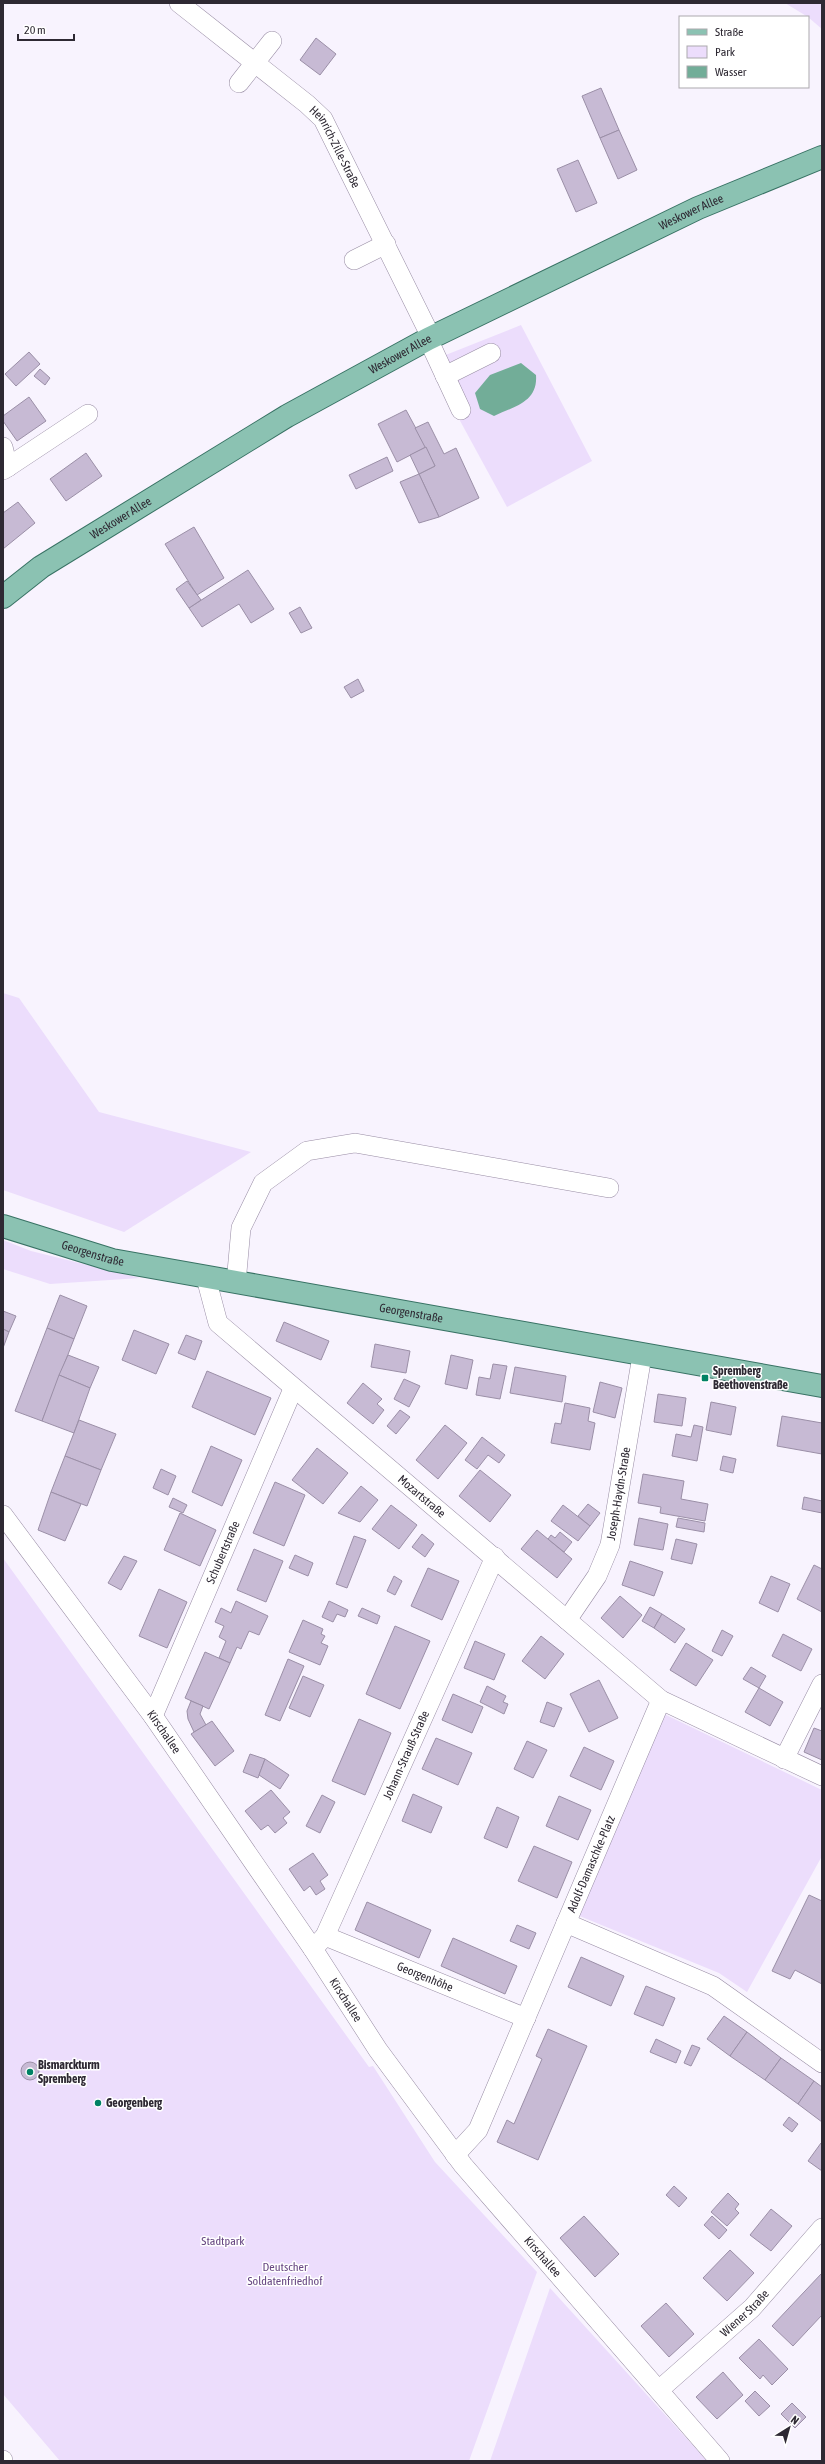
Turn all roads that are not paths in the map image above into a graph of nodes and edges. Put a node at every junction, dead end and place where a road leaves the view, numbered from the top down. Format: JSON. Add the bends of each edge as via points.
{"nodes":[{"id":1,"x":179,"y":3,"type":"edge"},
{"id":2,"x":272,"y":40,"type":"dead end"},
{"id":3,"x":255,"y":64,"type":"junction"},
{"id":4,"x":239,"y":83,"type":"dead end"},
{"id":5,"x":822,"y":157,"type":"edge"},
{"id":6,"x":386,"y":244,"type":"junction"},
{"id":7,"x":354,"y":260,"type":"dead end"},
{"id":8,"x":430,"y":339,"type":"junction"},
{"id":9,"x":491,"y":353,"type":"dead end"},
{"id":10,"x":446,"y":376,"type":"junction"},
{"id":11,"x":461,"y":410,"type":"dead end"},
{"id":12,"x":88,"y":414,"type":"dead end"},
{"id":13,"x":3,"y":447,"type":"edge"},
{"id":14,"x":5,"y":468,"type":"edge"},
{"id":15,"x":3,"y":597,"type":"edge"},
{"id":16,"x":609,"y":1188,"type":"dead end"},
{"id":17,"x":3,"y":1226,"type":"edge"},
{"id":18,"x":206,"y":1278,"type":"junction"},
{"id":19,"x":236,"y":1283,"type":"junction"},
{"id":20,"x":642,"y":1356,"type":"junction"},
{"id":21,"x":822,"y":1386,"type":"edge"},
{"id":22,"x":293,"y":1389,"type":"junction"},
{"id":23,"x":3,"y":1515,"type":"edge"},
{"id":24,"x":494,"y":1557,"type":"junction"},
{"id":25,"x":566,"y":1620,"type":"junction"},
{"id":26,"x":822,"y":1684,"type":"edge"},
{"id":27,"x":661,"y":1700,"type":"junction"},
{"id":28,"x":153,"y":1716,"type":"junction"},
{"id":29,"x":784,"y":1759,"type":"junction"},
{"id":30,"x":822,"y":1776,"type":"edge"},
{"id":31,"x":566,"y":1923,"type":"junction"},
{"id":32,"x":319,"y":1943,"type":"junction"},
{"id":33,"x":526,"y":2018,"type":"junction"},
{"id":34,"x":822,"y":2062,"type":"edge"},
{"id":35,"x":455,"y":2155,"type":"junction"},
{"id":36,"x":822,"y":2228,"type":"edge"},
{"id":37,"x":659,"y":2390,"type":"junction"},
{"id":38,"x":720,"y":2461,"type":"edge"}],
"edges":[{"from":1,"to":3,"type":"street","name":"Heinrich-Zille-Straße"},
{"from":2,"to":3,"type":"street"},
{"from":3,"to":4,"type":"street"},
{"from":3,"to":6,"type":"street","name":"Heinrich-Zille-Straße","via":[[323,119]]},
{"from":5,"to":8,"type":"main road","name":"Weskower Allee","via":[[698,208]]},
{"from":6,"to":7,"type":"street"},
{"from":6,"to":8,"type":"street","name":"Heinrich-Zille-Straße"},
{"from":8,"to":10,"type":"street","name":"Heinrich-Zille-Straße"},
{"from":8,"to":15,"type":"main road","name":"Weskower Allee","via":[[286,416],[42,567]]},
{"from":9,"to":10,"type":"street"},
{"from":10,"to":11,"type":"street","name":"Heinrich-Zille-Straße"},
{"from":12,"to":14,"type":"street"},
{"from":13,"to":14,"type":"street"},
{"from":16,"to":19,"type":"street","via":[[355,1143],[307,1151],[263,1183],[242,1228]]},
{"from":17,"to":18,"type":"main road","name":"Georgenstraße","via":[[112,1260]]},
{"from":18,"to":19,"type":"main road","name":"Georgenstraße"},
{"from":18,"to":22,"type":"street","name":"Mozartstraße","via":[[218,1324]]},
{"from":19,"to":20,"type":"main road","name":"Georgenstraße"},
{"from":20,"to":21,"type":"main road","name":"Georgenstraße"},
{"from":20,"to":25,"type":"street","name":"Joseph-Haydn-Straße","via":[[610,1545],[597,1576]]},
{"from":22,"to":24,"type":"street","name":"Mozartstraße"},
{"from":22,"to":28,"type":"street","name":"Schubertstraße"},
{"from":23,"to":28,"type":"street","name":"Kirschallee"},
{"from":24,"to":25,"type":"street","name":"Mozartstraße"},
{"from":24,"to":32,"type":"street","name":"Johann-Strauß-Straße"},
{"from":25,"to":27,"type":"street","name":"Mozartstraße"},
{"from":26,"to":29,"type":"street"},
{"from":27,"to":29,"type":"street"},
{"from":27,"to":31,"type":"street","name":"Adolf-Damaschke-Platz"},
{"from":28,"to":32,"type":"street","name":"Kirschallee"},
{"from":29,"to":30,"type":"street"},
{"from":31,"to":33,"type":"street"},
{"from":31,"to":34,"type":"street","name":"Adolf-Damaschke-Platz","via":[[713,1986]]},
{"from":32,"to":33,"type":"street","name":"Georgenhöhe"},
{"from":32,"to":35,"type":"street","name":"Kirschallee","via":[[378,2050]]},
{"from":33,"to":35,"type":"street","via":[[478,2130]]},
{"from":35,"to":37,"type":"street","name":"Kirschallee"},
{"from":36,"to":37,"type":"street","name":"Wiener Straße","via":[[752,2308]]},
{"from":37,"to":38,"type":"street","name":"Kirschallee"}]}
